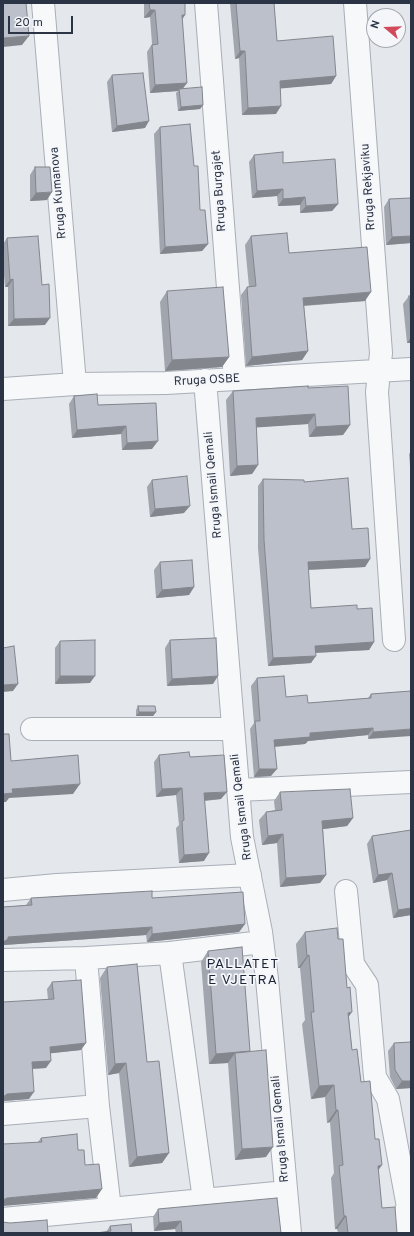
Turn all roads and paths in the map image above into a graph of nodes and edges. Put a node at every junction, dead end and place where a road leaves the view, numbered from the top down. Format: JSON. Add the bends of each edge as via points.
{"nodes":[{"id":1,"x":43,"y":3,"type":"edge"},
{"id":2,"x":206,"y":3,"type":"edge"},
{"id":3,"x":355,"y":3,"type":"edge"},
{"id":4,"x":411,"y":369,"type":"edge"},
{"id":5,"x":379,"y":370,"type":"junction"},
{"id":6,"x":235,"y":379,"type":"junction"},
{"id":7,"x":205,"y":380,"type":"junction"},
{"id":8,"x":74,"y":384,"type":"junction"},
{"id":9,"x":3,"y":389,"type":"edge"},
{"id":10,"x":394,"y":640,"type":"dead end"},
{"id":11,"x":32,"y":729,"type":"dead end"},
{"id":12,"x":233,"y":729,"type":"junction"},
{"id":13,"x":411,"y":782,"type":"edge"},
{"id":14,"x":238,"y":790,"type":"junction"},
{"id":15,"x":250,"y":875,"type":"junction"},
{"id":16,"x":3,"y":890,"type":"edge"},
{"id":17,"x":346,"y":890,"type":"dead end"},
{"id":18,"x":262,"y":942,"type":"junction"},
{"id":19,"x":170,"y":953,"type":"junction"},
{"id":20,"x":86,"y":958,"type":"junction"},
{"id":21,"x":3,"y":960,"type":"edge"},
{"id":22,"x":98,"y":1106,"type":"junction"},
{"id":23,"x":3,"y":1114,"type":"edge"},
{"id":24,"x":286,"y":1192,"type":"junction"},
{"id":25,"x":204,"y":1200,"type":"junction"},
{"id":26,"x":409,"y":1206,"type":"edge"},
{"id":27,"x":109,"y":1209,"type":"junction"},
{"id":28,"x":3,"y":1219,"type":"edge"},
{"id":29,"x":290,"y":1233,"type":"edge"},
{"id":30,"x":399,"y":1233,"type":"edge"}],
"edges":[{"from":1,"to":8,"type":"street","name":"Rruga Kumanova"},
{"from":2,"to":6,"type":"street","name":"Rruga Burgajet"},
{"from":3,"to":5,"type":"street","name":"Rruga Rekjaviku","via":[[381,352]]},
{"from":4,"to":5,"type":"street","name":"Rruga OSBE"},
{"from":5,"to":6,"type":"street","name":"Rruga OSBE"},
{"from":5,"to":10,"type":"street","name":"Rruga Rekjaviku","via":[[377,392]]},
{"from":6,"to":7,"type":"street","name":"Rruga OSBE"},
{"from":7,"to":8,"type":"street","name":"Rruga OSBE"},
{"from":7,"to":12,"type":"street","name":"Rruga Ismail Qemali"},
{"from":8,"to":9,"type":"street","name":"Rruga OSBE"},
{"from":11,"to":12,"type":"street"},
{"from":12,"to":14,"type":"street","name":"Rruga Ismail Qemali"},
{"from":13,"to":14,"type":"street"},
{"from":14,"to":15,"type":"street","name":"Rruga Ismail Qemali","via":[[242,837]]},
{"from":15,"to":16,"type":"street"},
{"from":15,"to":18,"type":"street","name":"Rruga Ismail Qemali"},
{"from":17,"to":26,"type":"street","via":[[354,964],[367,985],[375,1077],[388,1099]]},
{"from":18,"to":19,"type":"street"},
{"from":18,"to":24,"type":"street","name":"Rruga Ismail Qemali"},
{"from":19,"to":20,"type":"street"},
{"from":19,"to":25,"type":"street"},
{"from":20,"to":21,"type":"street"},
{"from":20,"to":22,"type":"street"},
{"from":22,"to":23,"type":"street"},
{"from":22,"to":27,"type":"street"},
{"from":24,"to":25,"type":"street"},
{"from":24,"to":29,"type":"street","name":"Rruga Ismail Qemali"},
{"from":25,"to":27,"type":"street"},
{"from":26,"to":30,"type":"street"},
{"from":27,"to":28,"type":"street"}]}
